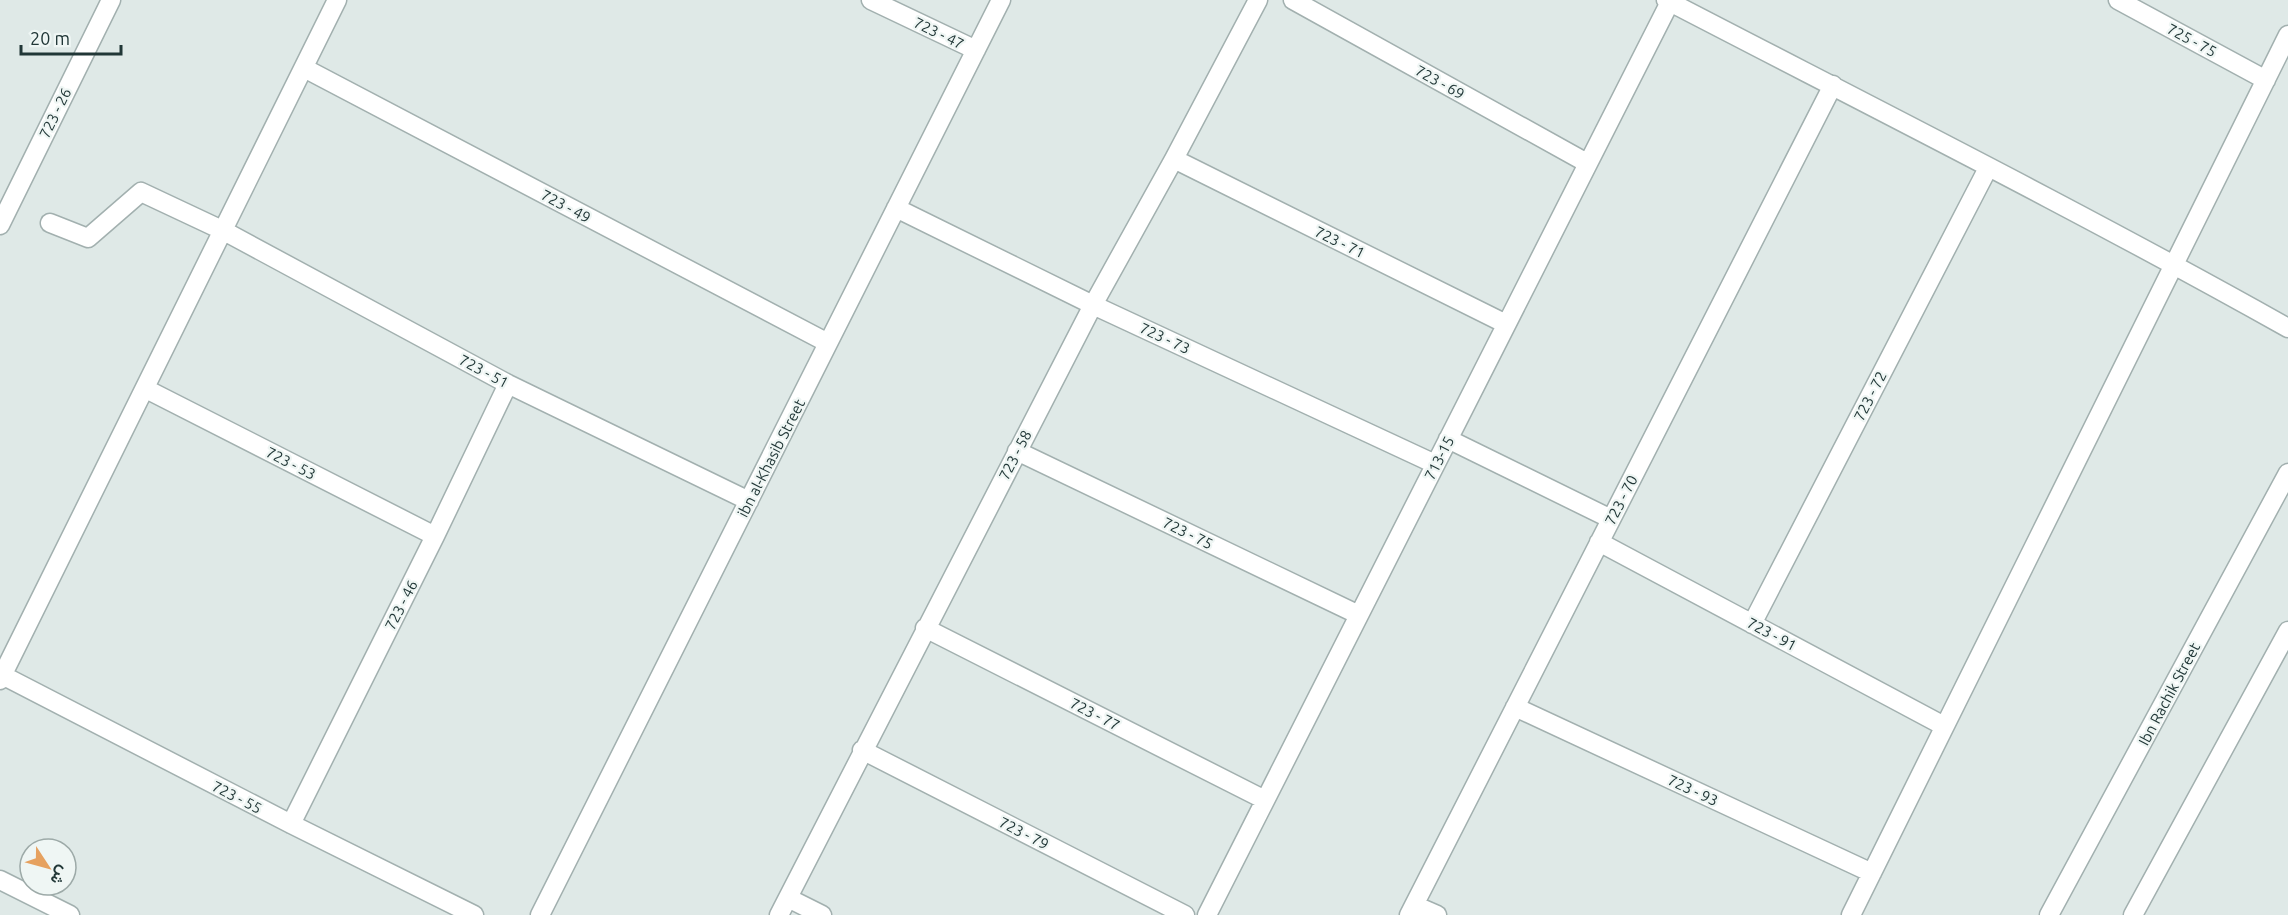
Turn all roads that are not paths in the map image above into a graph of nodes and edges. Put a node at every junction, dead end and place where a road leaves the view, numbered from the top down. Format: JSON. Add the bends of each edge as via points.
{"nodes":[{"id":1,"x":111,"y":0,"type":"edge"},
{"id":2,"x":337,"y":0,"type":"edge"},
{"id":3,"x":871,"y":0,"type":"edge"},
{"id":4,"x":1001,"y":0,"type":"edge"},
{"id":5,"x":1258,"y":0,"type":"edge"},
{"id":6,"x":1293,"y":0,"type":"edge"},
{"id":7,"x":2118,"y":0,"type":"edge"},
{"id":8,"x":1669,"y":1,"type":"edge"},
{"id":9,"x":2288,"y":35,"type":"edge"},
{"id":10,"x":976,"y":50,"type":"junction"},
{"id":11,"x":304,"y":68,"type":"junction"},
{"id":12,"x":2266,"y":80,"type":"junction"},
{"id":13,"x":1833,"y":84,"type":"junction"},
{"id":14,"x":1174,"y":159,"type":"junction"},
{"id":15,"x":1587,"y":163,"type":"junction"},
{"id":16,"x":1988,"y":168,"type":"junction"},
{"id":17,"x":896,"y":208,"type":"junction"},
{"id":18,"x":50,"y":223,"type":"dead end"},
{"id":19,"x":0,"y":225,"type":"edge"},
{"id":20,"x":225,"y":231,"type":"junction"},
{"id":21,"x":2174,"y":264,"type":"junction"},
{"id":22,"x":1093,"y":305,"type":"junction"},
{"id":23,"x":1506,"y":324,"type":"junction"},
{"id":24,"x":2288,"y":328,"type":"edge"},
{"id":25,"x":828,"y":343,"type":"junction"},
{"id":26,"x":508,"y":384,"type":"junction"},
{"id":27,"x":146,"y":389,"type":"junction"},
{"id":28,"x":1448,"y":439,"type":"junction"},
{"id":29,"x":1017,"y":451,"type":"junction"},
{"id":30,"x":1436,"y":464,"type":"junction"},
{"id":31,"x":2288,"y":473,"type":"edge"},
{"id":32,"x":749,"y":501,"type":"junction"},
{"id":33,"x":1611,"y":519,"type":"junction"},
{"id":34,"x":435,"y":536,"type":"junction"},
{"id":35,"x":1599,"y":542,"type":"junction"},
{"id":36,"x":1359,"y":615,"type":"junction"},
{"id":37,"x":1752,"y":624,"type":"junction"},
{"id":38,"x":925,"y":628,"type":"junction"},
{"id":39,"x":2288,"y":632,"type":"edge"},
{"id":40,"x":1,"y":678,"type":"edge"},
{"id":41,"x":1515,"y":707,"type":"junction"},
{"id":42,"x":1944,"y":726,"type":"junction"},
{"id":43,"x":862,"y":750,"type":"junction"},
{"id":44,"x":1265,"y":800,"type":"junction"},
{"id":45,"x":291,"y":825,"type":"junction"},
{"id":46,"x":1872,"y":873,"type":"junction"},
{"id":47,"x":0,"y":880,"type":"edge"},
{"id":48,"x":788,"y":898,"type":"junction"},
{"id":49,"x":1412,"y":910,"type":"edge"},
{"id":50,"x":70,"y":915,"type":"edge"},
{"id":51,"x":474,"y":915,"type":"edge"},
{"id":52,"x":540,"y":915,"type":"edge"},
{"id":53,"x":779,"y":915,"type":"edge"},
{"id":54,"x":822,"y":915,"type":"edge"},
{"id":55,"x":1185,"y":915,"type":"edge"},
{"id":56,"x":1207,"y":915,"type":"edge"},
{"id":57,"x":1437,"y":915,"type":"edge"},
{"id":58,"x":1851,"y":915,"type":"edge"},
{"id":59,"x":2049,"y":915,"type":"edge"},
{"id":60,"x":2133,"y":915,"type":"edge"}],
"edges":[{"from":1,"to":19,"type":"street","name":"723 - 26"},
{"from":2,"to":11,"type":"street"},
{"from":3,"to":10,"type":"street","name":"723 - 47"},
{"from":4,"to":10,"type":"street","name":"ibn al-Khasib Street"},
{"from":5,"to":14,"type":"street","name":"723 - 58"},
{"from":6,"to":15,"type":"street","name":"723 - 69"},
{"from":7,"to":12,"type":"street","name":"725 - 75"},
{"from":8,"to":13,"type":"street"},
{"from":8,"to":15,"type":"street","name":"713-15"},
{"from":9,"to":12,"type":"street"},
{"from":10,"to":17,"type":"street","name":"ibn al-Khasib Street"},
{"from":11,"to":20,"type":"street"},
{"from":11,"to":25,"type":"street","name":"723 - 49"},
{"from":12,"to":21,"type":"street"},
{"from":13,"to":16,"type":"street"},
{"from":13,"to":33,"type":"street","name":"723 - 70"},
{"from":14,"to":22,"type":"street","name":"723 - 58"},
{"from":14,"to":23,"type":"street","name":"723 - 71"},
{"from":15,"to":23,"type":"street","name":"713-15"},
{"from":16,"to":21,"type":"street"},
{"from":16,"to":37,"type":"street","name":"723 - 72"},
{"from":17,"to":22,"type":"street","name":"723 - 73"},
{"from":17,"to":25,"type":"street","name":"ibn al-Khasib Street"},
{"from":18,"to":20,"type":"street","name":"723 - 51","via":[[88,238],[141,192]]},
{"from":20,"to":26,"type":"street","name":"723 - 51"},
{"from":20,"to":27,"type":"street"},
{"from":21,"to":24,"type":"street"},
{"from":21,"to":42,"type":"street"},
{"from":22,"to":29,"type":"street","name":"723 - 58"},
{"from":22,"to":30,"type":"street","name":"723 - 73"},
{"from":23,"to":28,"type":"street","name":"713-15"},
{"from":25,"to":32,"type":"street","name":"ibn al-Khasib Street"},
{"from":26,"to":32,"type":"street","name":"723 - 51"},
{"from":26,"to":34,"type":"street","name":"723 - 46"},
{"from":27,"to":34,"type":"street","name":"723 - 53"},
{"from":27,"to":40,"type":"street"},
{"from":28,"to":30,"type":"street","name":"713-15"},
{"from":28,"to":33,"type":"street"},
{"from":29,"to":36,"type":"street","name":"723 - 75"},
{"from":29,"to":38,"type":"street","name":"723 - 58"},
{"from":30,"to":36,"type":"street","name":"713-15"},
{"from":31,"to":59,"type":"street","name":"Ibn Rachik Street"},
{"from":32,"to":52,"type":"street","name":"ibn al-Khasib Street"},
{"from":33,"to":35,"type":"street","name":"723 - 70"},
{"from":34,"to":45,"type":"street","name":"723 - 46"},
{"from":35,"to":37,"type":"street","name":"723 - 91"},
{"from":35,"to":41,"type":"street","name":"723 - 70"},
{"from":36,"to":44,"type":"street","name":"713-15"},
{"from":37,"to":42,"type":"street","name":"723 - 91"},
{"from":38,"to":43,"type":"street","name":"723 - 58"},
{"from":38,"to":44,"type":"street","name":"723 - 77"},
{"from":39,"to":60,"type":"street"},
{"from":40,"to":45,"type":"street","name":"723 - 55"},
{"from":41,"to":46,"type":"street","name":"723 - 93"},
{"from":41,"to":49,"type":"street","name":"723 - 70"},
{"from":42,"to":46,"type":"street"},
{"from":43,"to":48,"type":"street","name":"723 - 58"},
{"from":43,"to":55,"type":"street","name":"723 - 79"},
{"from":44,"to":56,"type":"street","name":"713-15"},
{"from":45,"to":51,"type":"street","name":"723 - 55"},
{"from":46,"to":58,"type":"street"},
{"from":47,"to":50,"type":"street"},
{"from":48,"to":53,"type":"street","name":"723 - 58"},
{"from":48,"to":54,"type":"street"},
{"from":49,"to":57,"type":"street"}]}
